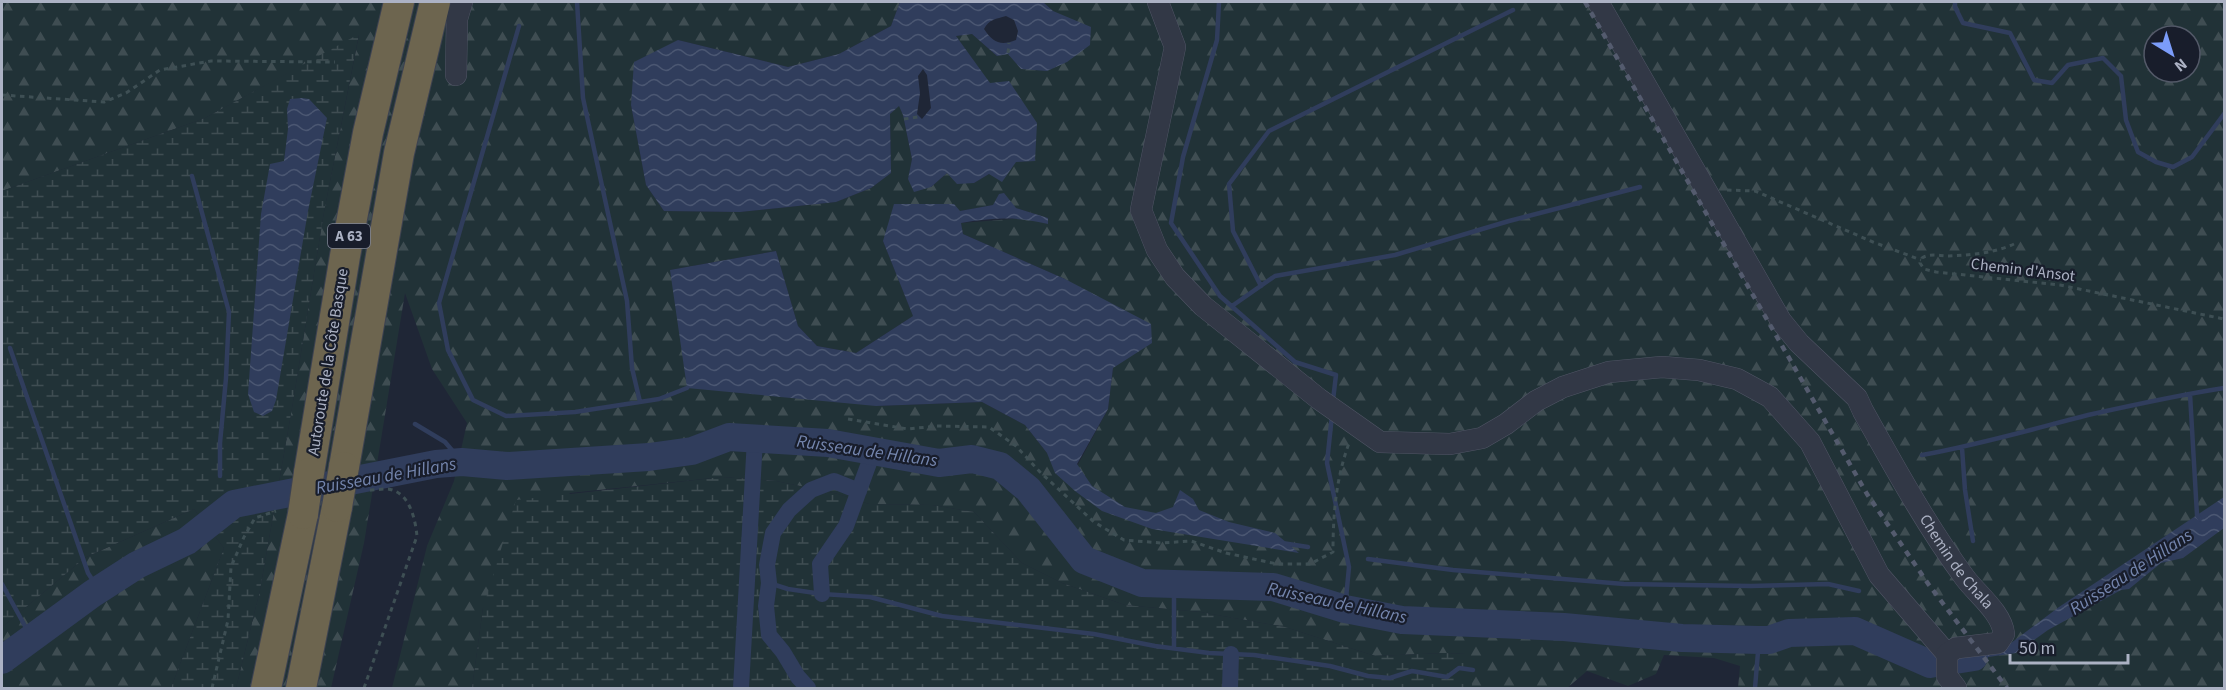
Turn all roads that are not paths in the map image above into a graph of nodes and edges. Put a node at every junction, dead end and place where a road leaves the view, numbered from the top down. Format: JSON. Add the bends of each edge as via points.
{"nodes":[{"id":1,"x":399,"y":2,"type":"edge"},
{"id":2,"x":435,"y":2,"type":"edge"},
{"id":3,"x":462,"y":2,"type":"edge"},
{"id":4,"x":1158,"y":2,"type":"edge"},
{"id":5,"x":1598,"y":2,"type":"edge"},
{"id":6,"x":456,"y":75,"type":"dead end"},
{"id":7,"x":1946,"y":659,"type":"junction"},
{"id":8,"x":266,"y":688,"type":"edge"},
{"id":9,"x":301,"y":688,"type":"edge"},
{"id":10,"x":1956,"y":688,"type":"edge"}],
"edges":[{"from":1,"to":8,"type":"highway","name":"Autoroute de la Côte Basque","number":"A 63","bridge":true,"via":[[368,133],[309,473],[289,512]]},
{"from":2,"to":9,"type":"highway","name":"Autoroute de la Côte Basque","number":"A 63","bridge":true,"via":[[399,153]]},
{"from":3,"to":6,"type":"street","via":[[457,19]]},
{"from":4,"to":7,"type":"street","via":[[1175,47],[1141,210],[1157,250],[1175,277],[1203,306],[1319,399],[1380,442],[1450,444],[1482,438],[1536,401],[1563,387],[1609,372],[1662,367],[1737,379],[1770,397],[1810,442],[1880,575]]},
{"from":5,"to":7,"type":"street","name":"Chemin de Chala","via":[[1781,321],[1857,398],[1931,529],[2004,627],[1998,644],[1956,648]]},
{"from":7,"to":10,"type":"street","via":[[1947,676]]}]}
